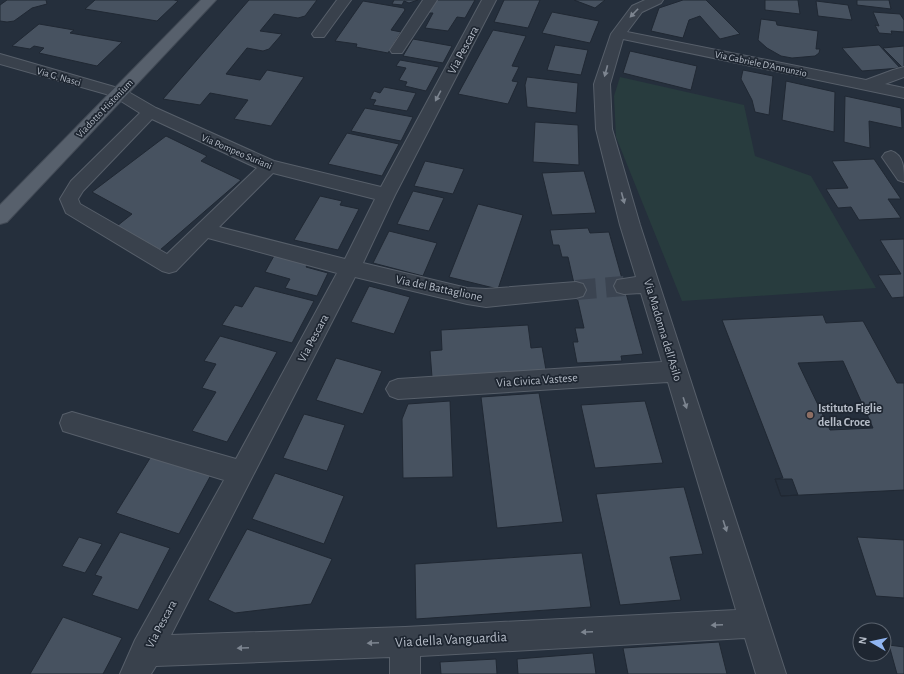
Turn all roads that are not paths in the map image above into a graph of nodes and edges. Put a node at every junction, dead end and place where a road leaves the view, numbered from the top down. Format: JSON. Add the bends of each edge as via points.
{"nodes":[{"id":1,"x":209,"y":0,"type":"edge"},
{"id":2,"x":344,"y":0,"type":"edge"},
{"id":3,"x":430,"y":0,"type":"edge"},
{"id":4,"x":489,"y":0,"type":"edge"},
{"id":5,"x":656,"y":0,"type":"edge"},
{"id":6,"x":319,"y":34,"type":"dead end"},
{"id":7,"x":618,"y":34,"type":"junction"},
{"id":8,"x":396,"y":50,"type":"dead end"},
{"id":9,"x":0,"y":59,"type":"edge"},
{"id":10,"x":904,"y":72,"type":"edge"},
{"id":11,"x":869,"y":85,"type":"junction"},
{"id":12,"x":119,"y":93,"type":"junction"},
{"id":13,"x":904,"y":93,"type":"edge"},
{"id":14,"x":150,"y":112,"type":"junction"},
{"id":15,"x":891,"y":157,"type":"dead end"},
{"id":16,"x":269,"y":166,"type":"junction"},
{"id":17,"x":904,"y":176,"type":"edge"},
{"id":18,"x":386,"y":195,"type":"junction"},
{"id":19,"x":0,"y":217,"type":"edge"},
{"id":20,"x":204,"y":230,"type":"junction"},
{"id":21,"x":350,"y":268,"type":"junction"},
{"id":22,"x":648,"y":284,"type":"junction"},
{"id":23,"x":624,"y":286,"type":"tunnel mouth"},
{"id":24,"x":576,"y":290,"type":"tunnel mouth"},
{"id":25,"x":675,"y":370,"type":"junction"},
{"id":26,"x":398,"y":389,"type":"dead end"},
{"id":27,"x":72,"y":423,"type":"dead end"},
{"id":28,"x":242,"y":473,"type":"junction"},
{"id":29,"x":756,"y":623,"type":"junction"},
{"id":30,"x":405,"y":642,"type":"junction"},
{"id":31,"x":140,"y":663,"type":"edge"},
{"id":32,"x":405,"y":674,"type":"edge"},
{"id":33,"x":771,"y":674,"type":"edge"}],
"edges":[{"from":1,"to":12,"type":"main road","name":"Viadotto Histonium"},
{"from":2,"to":6,"type":"street"},
{"from":3,"to":8,"type":"street"},
{"from":4,"to":18,"type":"street","name":"Via Pescara","one_way":true},
{"from":5,"to":7,"type":"street","name":"Via Madonna dell'Asilo","one_way":true,"via":[[637,9]]},
{"from":7,"to":11,"type":"street","name":"Via Gabriele D'Annunzio"},
{"from":7,"to":22,"type":"street","name":"Via Madonna dell'Asilo","one_way":true,"via":[[602,84],[604,129]]},
{"from":9,"to":12,"type":"street","name":"Via G. Nasci"},
{"from":10,"to":11,"type":"street"},
{"from":11,"to":13,"type":"street","name":"Via Gabriele D'Annunzio"},
{"from":12,"to":14,"type":"street","name":"Via Pompeo Suriani"},
{"from":12,"to":19,"type":"main road","name":"Viadotto Histonium"},
{"from":14,"to":16,"type":"street","name":"Via Pompeo Suriani"},
{"from":14,"to":20,"type":"street","via":[[77,186],[69,199],[73,208],[169,265]]},
{"from":15,"to":17,"type":"street"},
{"from":16,"to":18,"type":"street","name":"Via Pompeo Suriani"},
{"from":16,"to":20,"type":"street"},
{"from":18,"to":21,"type":"street","name":"Via Pescara"},
{"from":20,"to":21,"type":"street","name":"Via del Battaglione"},
{"from":21,"to":24,"type":"street","name":"Via del Battaglione","via":[[486,298]]},
{"from":21,"to":28,"type":"street","name":"Via Pescara"},
{"from":22,"to":23,"type":"street"},
{"from":22,"to":25,"type":"street","name":"Via Madonna dell'Asilo"},
{"from":25,"to":26,"type":"street","name":"Via Civica Vastese"},
{"from":25,"to":29,"type":"street","name":"Via Madonna dell'Asilo","one_way":true},
{"from":27,"to":28,"type":"street"},
{"from":28,"to":31,"type":"street","name":"Via Pescara"},
{"from":29,"to":30,"type":"street","name":"Via della Vanguardia","one_way":true},
{"from":29,"to":33,"type":"street","name":"Via Madonna dell'Asilo"},
{"from":30,"to":31,"type":"street","name":"Via della Vanguardia","one_way":true},
{"from":30,"to":32,"type":"street"}]}
